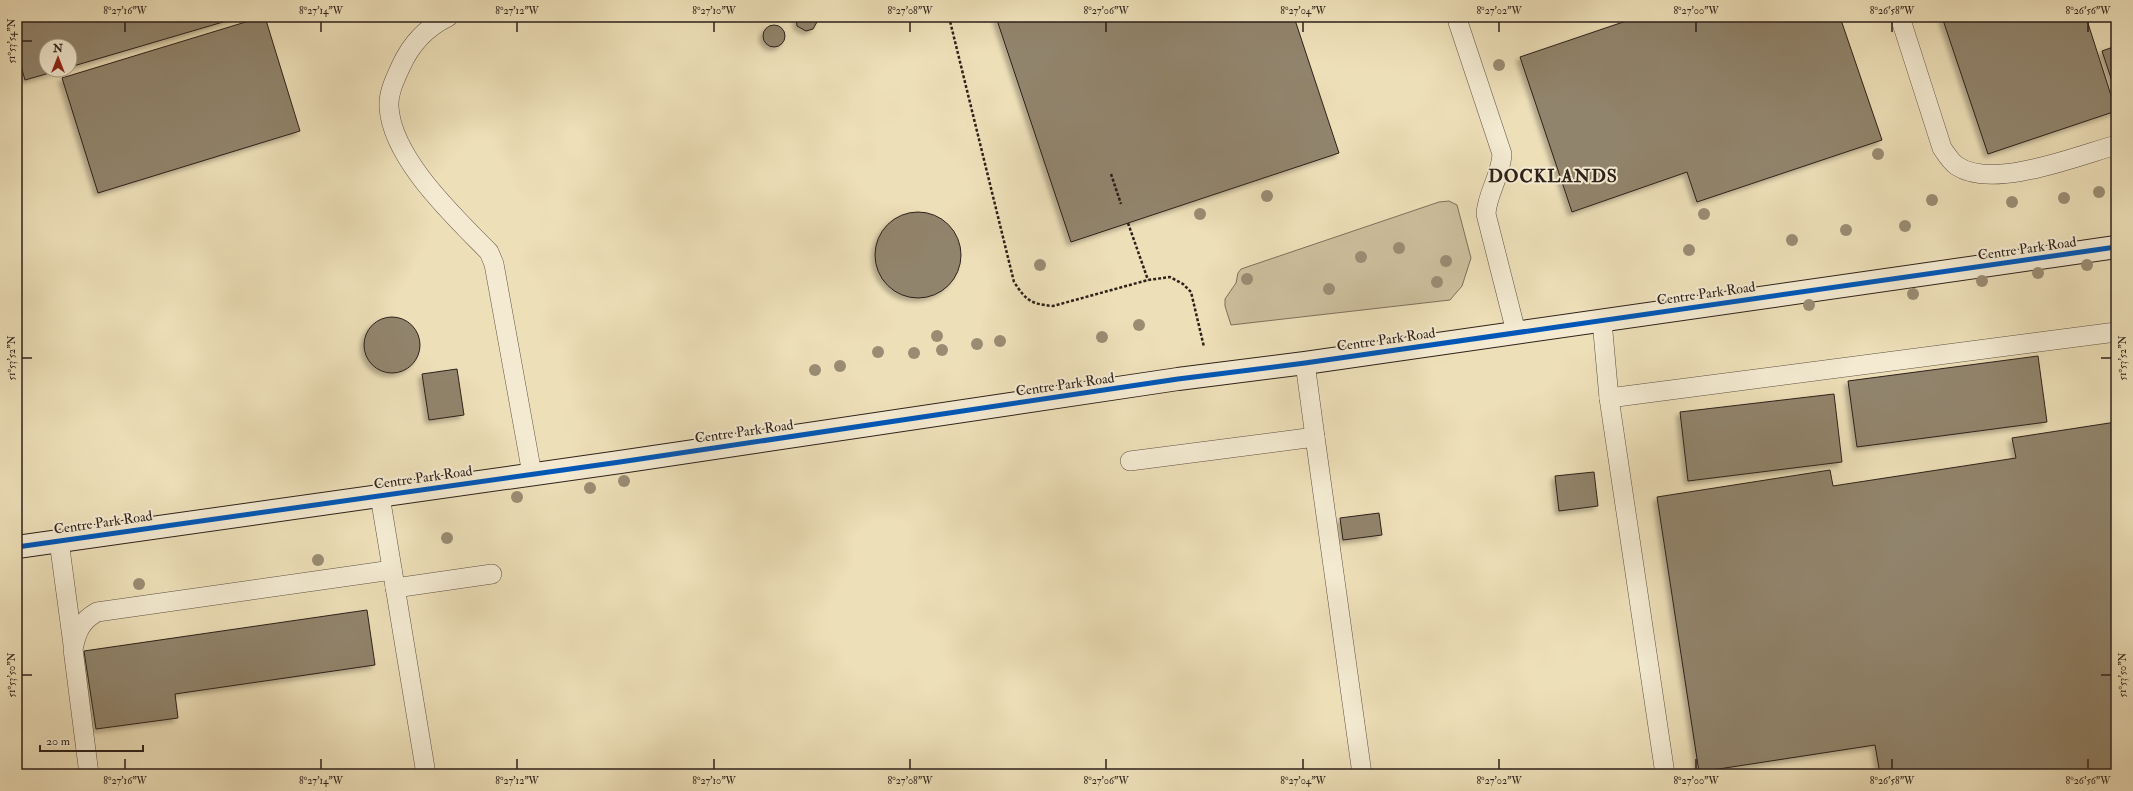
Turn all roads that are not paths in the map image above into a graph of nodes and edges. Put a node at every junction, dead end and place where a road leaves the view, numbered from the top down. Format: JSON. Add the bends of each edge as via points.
{"nodes":[{"id":1,"x":448,"y":17,"type":"edge"},
{"id":2,"x":1900,"y":17,"type":"edge"},
{"id":3,"x":1456,"y":19,"type":"edge"},
{"id":4,"x":2116,"y":145,"type":"edge"},
{"id":5,"x":2116,"y":247,"type":"edge"},
{"id":6,"x":1602,"y":321,"type":"junction"},
{"id":7,"x":1516,"y":332,"type":"junction"},
{"id":8,"x":2116,"y":332,"type":"edge"},
{"id":9,"x":1305,"y":363,"type":"junction"},
{"id":10,"x":1609,"y":398,"type":"junction"},
{"id":11,"x":1315,"y":437,"type":"junction"},
{"id":12,"x":1130,"y":461,"type":"dead end"},
{"id":13,"x":532,"y":474,"type":"junction"},
{"id":14,"x":380,"y":496,"type":"junction"},
{"id":15,"x":59,"y":541,"type":"junction"},
{"id":16,"x":17,"y":547,"type":"edge"},
{"id":17,"x":492,"y":574,"type":"dead end"},
{"id":18,"x":393,"y":579,"type":"junction"},
{"id":19,"x":73,"y":649,"type":"junction"},
{"id":20,"x":89,"y":774,"type":"edge"},
{"id":21,"x":426,"y":774,"type":"edge"},
{"id":22,"x":1362,"y":774,"type":"edge"},
{"id":23,"x":1665,"y":774,"type":"edge"}],
"edges":[{"from":1,"to":13,"type":"lane","via":[[424,32],[410,47],[389,96],[389,108],[394,129],[404,150],[424,180],[437,198],[490,252]]},
{"from":2,"to":4,"type":"lane","via":[[1942,148],[1958,167],[1983,174],[2014,174]]},
{"from":3,"to":7,"type":"lane","via":[[1502,154],[1501,166],[1487,202],[1486,214]]},
{"from":5,"to":6,"type":"street","name":"Centre Park Road"},
{"from":6,"to":7,"type":"street","name":"Centre Park Road"},
{"from":6,"to":10,"type":"lane"},
{"from":7,"to":9,"type":"street","name":"Centre Park Road"},
{"from":8,"to":10,"type":"lane"},
{"from":9,"to":11,"type":"lane"},
{"from":9,"to":13,"type":"street","name":"Centre Park Road"},
{"from":10,"to":23,"type":"lane"},
{"from":11,"to":12,"type":"lane"},
{"from":11,"to":22,"type":"lane"},
{"from":13,"to":14,"type":"street","name":"Centre Park Road"},
{"from":14,"to":15,"type":"street","name":"Centre Park Road"},
{"from":14,"to":18,"type":"lane"},
{"from":15,"to":16,"type":"street","name":"Centre Park Road"},
{"from":15,"to":19,"type":"lane"},
{"from":17,"to":18,"type":"lane"},
{"from":18,"to":19,"type":"lane","via":[[97,612],[85,618]]},
{"from":18,"to":21,"type":"lane"},
{"from":19,"to":20,"type":"lane"}]}
